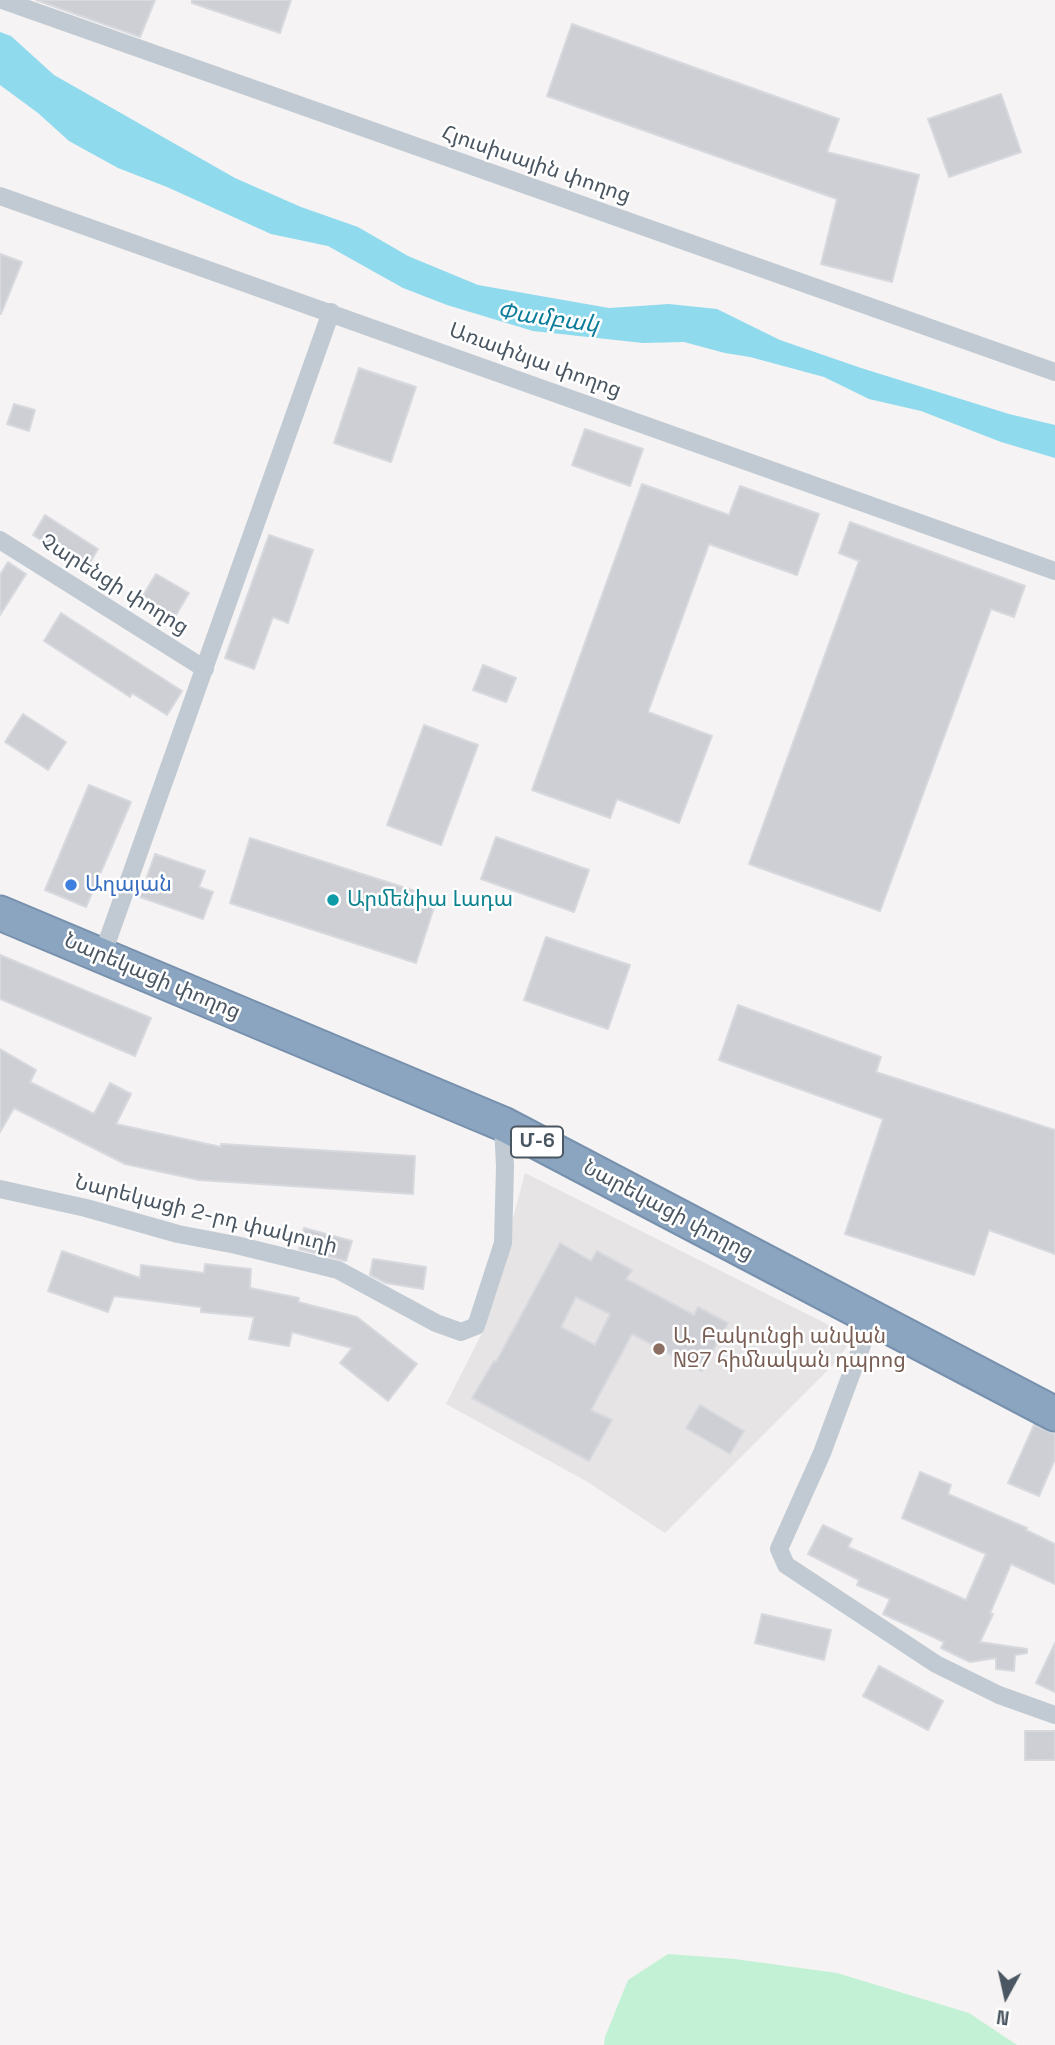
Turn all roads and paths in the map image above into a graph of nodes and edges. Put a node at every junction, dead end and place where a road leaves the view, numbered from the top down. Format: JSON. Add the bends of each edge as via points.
{"nodes":[{"id":1,"x":2,"y":0,"type":"edge"},
{"id":2,"x":0,"y":196,"type":"edge"},
{"id":3,"x":331,"y":312,"type":"junction"},
{"id":4,"x":1055,"y":372,"type":"edge"},
{"id":5,"x":0,"y":540,"type":"edge"},
{"id":6,"x":1055,"y":571,"type":"edge"},
{"id":7,"x":205,"y":668,"type":"junction"},
{"id":8,"x":0,"y":913,"type":"edge"},
{"id":9,"x":102,"y":956,"type":"junction"},
{"id":10,"x":503,"y":1124,"type":"junction"},
{"id":11,"x":0,"y":1189,"type":"edge"},
{"id":12,"x":872,"y":1318,"type":"junction"},
{"id":13,"x":1055,"y":1414,"type":"edge"},
{"id":14,"x":1055,"y":1715,"type":"edge"}],
"edges":[{"from":1,"to":4,"type":"street","name":"Հյուսիսային փողոց"},
{"from":2,"to":3,"type":"street","name":"Առափնյա փողոց"},
{"from":3,"to":6,"type":"street","name":"Առափնյա փողոց"},
{"from":3,"to":7,"type":"street"},
{"from":5,"to":7,"type":"street","name":"Չարենցի փողոց"},
{"from":7,"to":9,"type":"street"},
{"from":8,"to":9,"type":"highway","name":"Նարեկացի փողոց","number":"Մ-6"},
{"from":9,"to":10,"type":"highway","name":"Նարեկացի փողոց","number":"Մ-6"},
{"from":10,"to":11,"type":"street","name":"Նարեկացի 2-րդ փակուղի","via":[[503,1242],[476,1326],[461,1332],[338,1270]]},
{"from":10,"to":12,"type":"highway","name":"Նարեկացի փողոց","number":"Մ-6"},
{"from":12,"to":13,"type":"highway","name":"Նարեկացի փողոց","number":"Մ-6"},
{"from":12,"to":14,"type":"street","via":[[822,1453],[779,1549],[786,1566],[936,1664],[999,1695]]}]}
